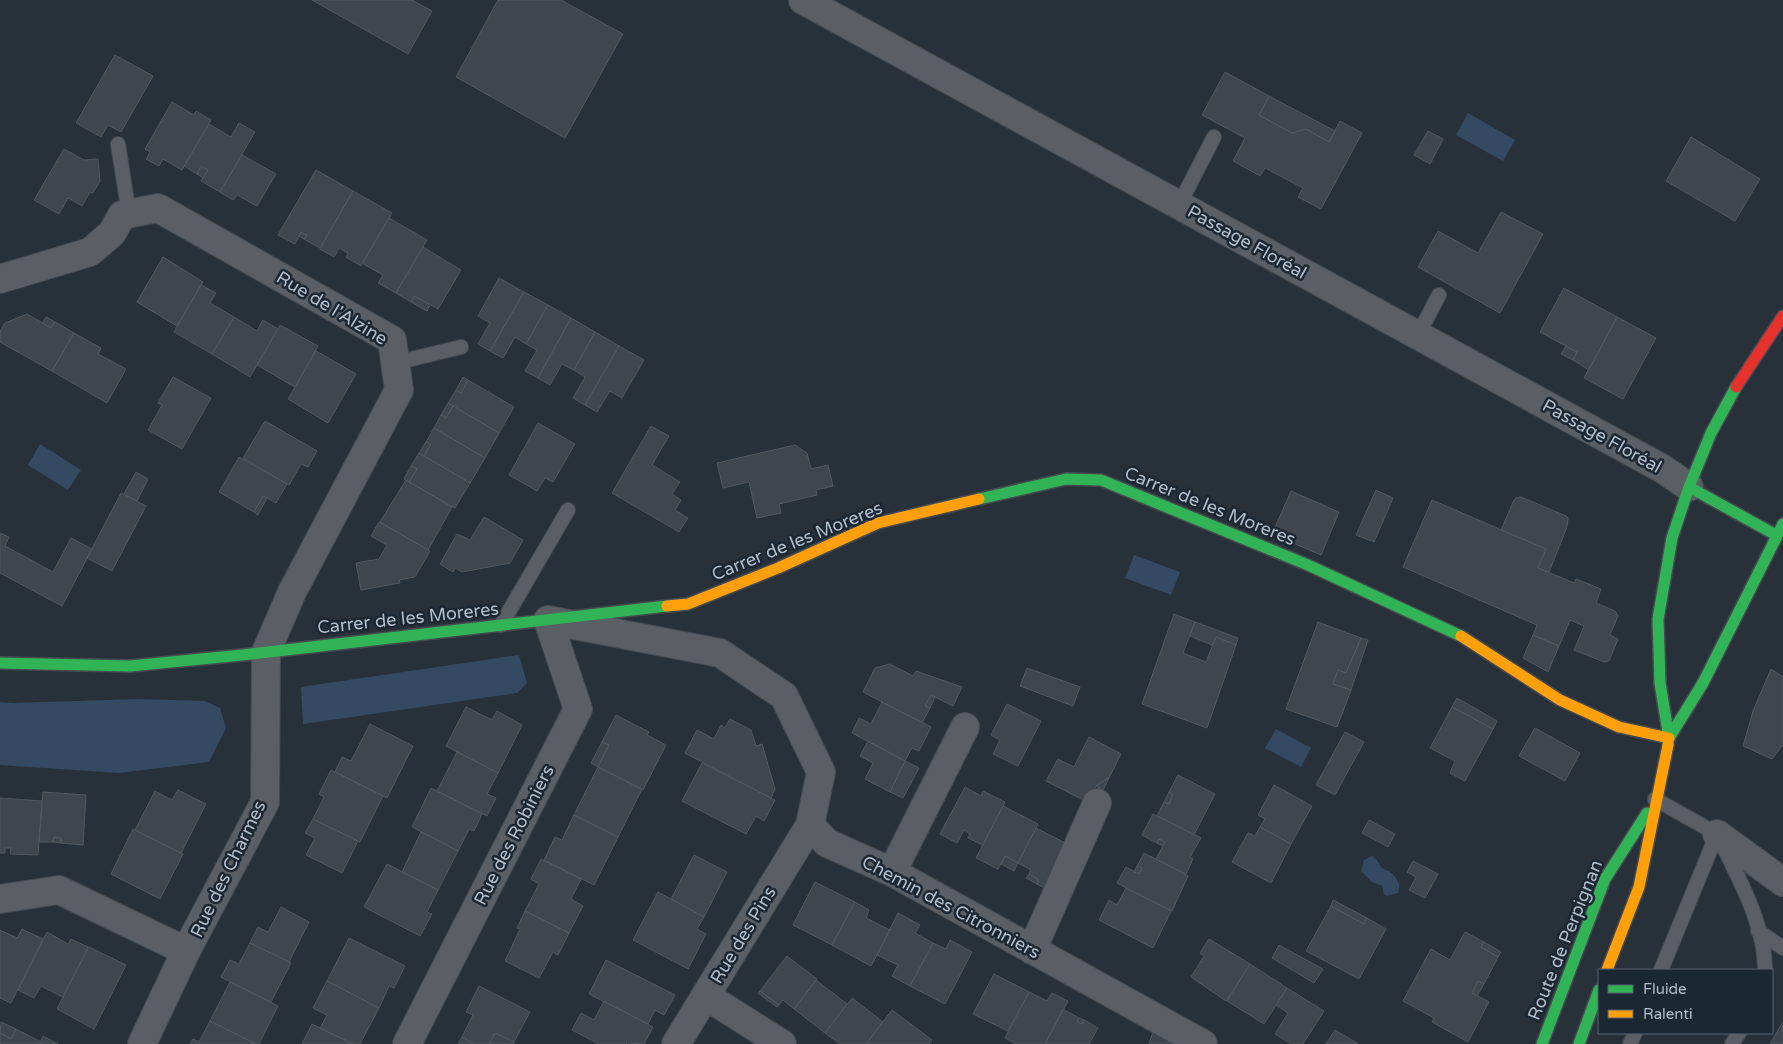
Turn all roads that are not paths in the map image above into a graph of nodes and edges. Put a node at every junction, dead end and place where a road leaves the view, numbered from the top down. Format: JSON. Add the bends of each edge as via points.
{"nodes":[{"id":1,"x":803,"y":0,"type":"edge"},
{"id":2,"x":1214,"y":137,"type":"dead end"},
{"id":3,"x":118,"y":144,"type":"dead end"},
{"id":4,"x":1179,"y":205,"type":"junction"},
{"id":5,"x":129,"y":214,"type":"junction"},
{"id":6,"x":0,"y":279,"type":"edge"},
{"id":7,"x":1439,"y":295,"type":"dead end"},
{"id":8,"x":1783,"y":316,"type":"edge"},
{"id":9,"x":1418,"y":335,"type":"junction"},
{"id":10,"x":461,"y":347,"type":"dead end"},
{"id":11,"x":395,"y":363,"type":"junction"},
{"id":12,"x":1689,"y":487,"type":"junction"},
{"id":13,"x":568,"y":510,"type":"dead end"},
{"id":14,"x":1783,"y":524,"type":"edge"},
{"id":15,"x":1776,"y":534,"type":"junction"},
{"id":16,"x":548,"y":620,"type":"junction"},
{"id":17,"x":501,"y":625,"type":"junction"},
{"id":18,"x":266,"y":652,"type":"junction"},
{"id":19,"x":0,"y":664,"type":"edge"},
{"id":20,"x":966,"y":727,"type":"dead end"},
{"id":21,"x":1669,"y":738,"type":"junction"},
{"id":22,"x":1655,"y":799,"type":"junction"},
{"id":23,"x":1096,"y":803,"type":"dead end"},
{"id":24,"x":810,"y":825,"type":"junction"},
{"id":25,"x":1717,"y":834,"type":"junction"},
{"id":26,"x":892,"y":872,"type":"junction"},
{"id":27,"x":1783,"y":882,"type":"edge"},
{"id":28,"x":0,"y":899,"type":"edge"},
{"id":29,"x":1758,"y":932,"type":"junction"},
{"id":30,"x":1783,"y":948,"type":"edge"},
{"id":31,"x":1032,"y":950,"type":"junction"},
{"id":32,"x":186,"y":951,"type":"junction"},
{"id":33,"x":1607,"y":969,"type":"edge"},
{"id":34,"x":1661,"y":969,"type":"edge"},
{"id":35,"x":1765,"y":969,"type":"edge"},
{"id":36,"x":1598,"y":993,"type":"edge"},
{"id":37,"x":706,"y":996,"type":"junction"},
{"id":38,"x":142,"y":1044,"type":"edge"},
{"id":39,"x":407,"y":1044,"type":"edge"},
{"id":40,"x":676,"y":1044,"type":"edge"},
{"id":41,"x":782,"y":1044,"type":"edge"},
{"id":42,"x":1202,"y":1044,"type":"edge"},
{"id":43,"x":1542,"y":1044,"type":"edge"},
{"id":44,"x":1579,"y":1044,"type":"edge"}],
"edges":[{"from":1,"to":4,"type":"street","name":"Passage Floréal"},
{"from":2,"to":4,"type":"lane"},
{"from":3,"to":5,"type":"lane"},
{"from":4,"to":9,"type":"street","name":"Passage Floréal"},
{"from":5,"to":6,"type":"street","via":[[122,215],[112,233],[90,252]]},
{"from":5,"to":11,"type":"street","name":"Rue de l'Alzine","via":[[158,208],[392,340]]},
{"from":7,"to":9,"type":"lane"},
{"from":8,"to":12,"type":"street","name":"Route de Perpignan","via":[[1740,379],[1711,434]]},
{"from":9,"to":12,"type":"street","name":"Passage Floréal","via":[[1663,469]]},
{"from":10,"to":11,"type":"lane"},
{"from":11,"to":18,"type":"street","name":"Rue de l'Alzine","via":[[399,390],[292,592]]},
{"from":12,"to":15,"type":"street"},
{"from":12,"to":21,"type":"street","name":"Route de Perpignan","via":[[1672,538],[1658,619],[1660,683]]},
{"from":13,"to":17,"type":"lane"},
{"from":14,"to":15,"type":"street","name":"Route de Perpignan"},
{"from":15,"to":21,"type":"street","name":"Route de Perpignan","via":[[1703,683]]},
{"from":16,"to":17,"type":"street","name":"Carrer de les Moreres"},
{"from":16,"to":21,"type":"street","name":"Carrer de les Moreres","via":[[688,604],[878,523],[1066,479],[1101,480],[1308,565],[1459,634],[1560,700],[1619,727]]},
{"from":16,"to":24,"type":"street","via":[[720,653],[784,696],[821,772]]},
{"from":16,"to":39,"type":"street","name":"Rue des Robiniers","via":[[578,709]]},
{"from":17,"to":18,"type":"street","name":"Carrer de les Moreres"},
{"from":18,"to":19,"type":"street","name":"Carrer de les Moreres","via":[[130,666]]},
{"from":18,"to":32,"type":"street","name":"Rue des Charmes","via":[[264,802]]},
{"from":20,"to":26,"type":"street"},
{"from":21,"to":22,"type":"street","name":"Route de Perpignan"},
{"from":22,"to":25,"type":"lane"},
{"from":22,"to":33,"type":"street","name":"Route de Perpignan","via":[[1638,887]]},
{"from":22,"to":43,"type":"street","name":"Route de Perpignan","via":[[1605,879]]},
{"from":23,"to":31,"type":"street"},
{"from":24,"to":26,"type":"street","name":"Chemin des Citronniers","via":[[828,843]]},
{"from":24,"to":37,"type":"street","name":"Rue des Pins"},
{"from":25,"to":27,"type":"street"},
{"from":25,"to":29,"type":"lane","via":[[1747,894]]},
{"from":25,"to":34,"type":"lane"},
{"from":26,"to":31,"type":"street","name":"Chemin des Citronniers"},
{"from":28,"to":32,"type":"street","via":[[59,890]]},
{"from":29,"to":30,"type":"lane"},
{"from":29,"to":35,"type":"lane","via":[[1765,953]]},
{"from":31,"to":42,"type":"street","name":"Chemin des Citronniers"},
{"from":32,"to":38,"type":"street","name":"Rue des Charmes"},
{"from":36,"to":44,"type":"street"},
{"from":37,"to":40,"type":"street","name":"Rue des Pins"},
{"from":37,"to":41,"type":"street"}]}
